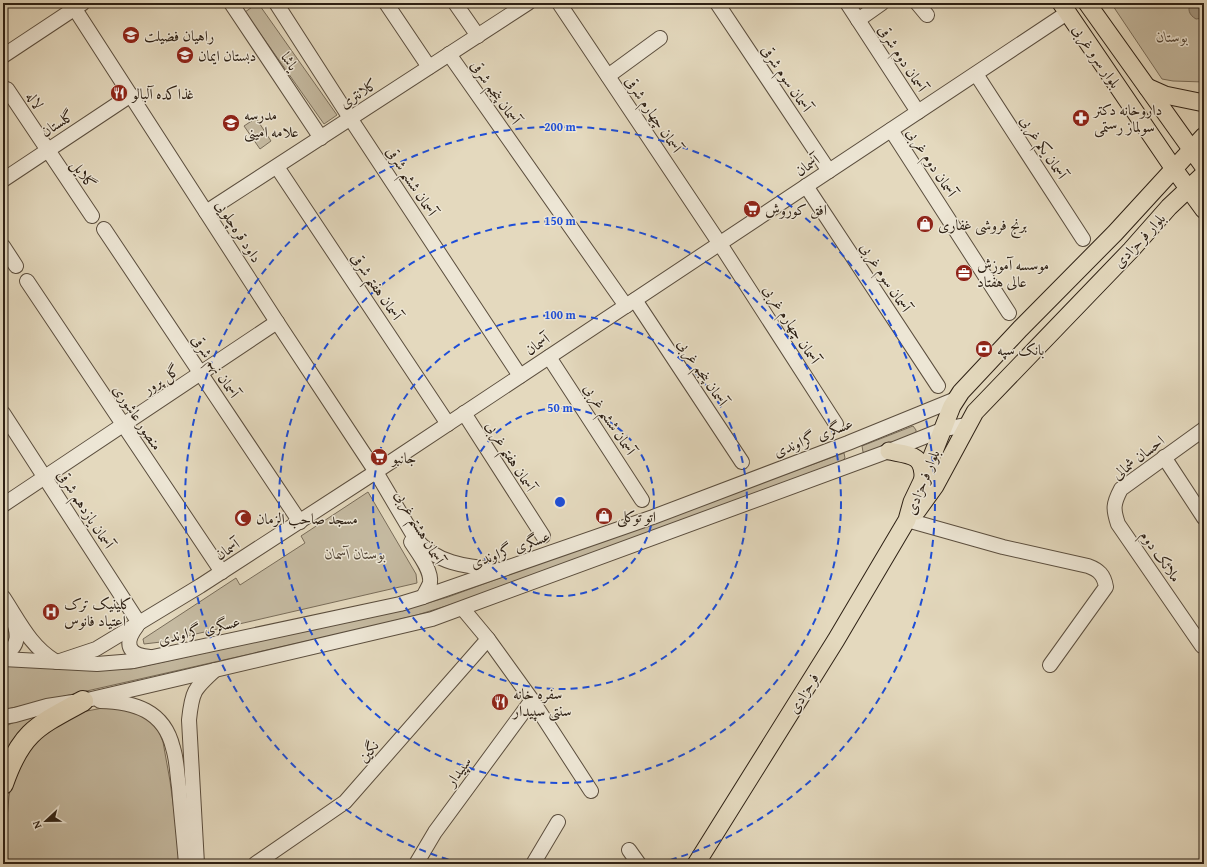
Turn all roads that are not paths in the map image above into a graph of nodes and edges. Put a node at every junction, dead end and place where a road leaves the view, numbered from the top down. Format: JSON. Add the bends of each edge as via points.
{"nodes":[{"id":1,"x":231,"y":3,"type":"edge"},
{"id":2,"x":276,"y":3,"type":"edge"},
{"id":3,"x":386,"y":3,"type":"edge"},
{"id":4,"x":455,"y":3,"type":"edge"},
{"id":5,"x":528,"y":3,"type":"edge"},
{"id":6,"x":559,"y":3,"type":"edge"},
{"id":7,"x":717,"y":3,"type":"edge"},
{"id":8,"x":847,"y":3,"type":"edge"},
{"id":9,"x":882,"y":3,"type":"edge"},
{"id":10,"x":918,"y":3,"type":"edge"},
{"id":11,"x":1087,"y":3,"type":"edge"},
{"id":12,"x":76,"y":5,"type":"edge"},
{"id":13,"x":1064,"y":8,"type":"edge"},
{"id":14,"x":927,"y":15,"type":"dead end"},
{"id":15,"x":858,"y":20,"type":"junction"},
{"id":16,"x":478,"y":36,"type":"junction"},
{"id":17,"x":660,"y":38,"type":"dead end"},
{"id":18,"x":449,"y":54,"type":"junction"},
{"id":19,"x":3,"y":56,"type":"edge"},
{"id":20,"x":429,"y":67,"type":"junction"},
{"id":21,"x":976,"y":74,"type":"junction"},
{"id":22,"x":608,"y":76,"type":"junction"},
{"id":23,"x":1146,"y":86,"type":"junction"},
{"id":24,"x":7,"y":90,"type":"dead end"},
{"id":25,"x":131,"y":95,"type":"junction"},
{"id":26,"x":1204,"y":103,"type":"edge"},
{"id":27,"x":918,"y":112,"type":"junction"},
{"id":28,"x":350,"y":118,"type":"junction"},
{"id":29,"x":891,"y":130,"type":"junction"},
{"id":30,"x":1204,"y":136,"type":"edge"},
{"id":31,"x":321,"y":138,"type":"junction"},
{"id":32,"x":47,"y":150,"type":"junction"},
{"id":33,"x":1191,"y":150,"type":"junction"},
{"id":34,"x":277,"y":166,"type":"junction"},
{"id":35,"x":1204,"y":167,"type":"edge"},
{"id":36,"x":1174,"y":169,"type":"junction"},
{"id":37,"x":829,"y":171,"type":"junction"},
{"id":38,"x":1204,"y":174,"type":"edge"},
{"id":39,"x":3,"y":180,"type":"edge"},
{"id":40,"x":806,"y":186,"type":"junction"},
{"id":41,"x":1188,"y":189,"type":"junction"},
{"id":42,"x":1204,"y":210,"type":"edge"},
{"id":43,"x":206,"y":212,"type":"junction"},
{"id":44,"x":92,"y":216,"type":"dead end"},
{"id":45,"x":104,"y":229,"type":"dead end"},
{"id":46,"x":1115,"y":233,"type":"junction"},
{"id":47,"x":1083,"y":239,"type":"dead end"},
{"id":48,"x":720,"y":244,"type":"junction"},
{"id":49,"x":3,"y":246,"type":"edge"},
{"id":50,"x":1131,"y":250,"type":"junction"},
{"id":51,"x":16,"y":266,"type":"dead end"},
{"id":52,"x":27,"y":281,"type":"dead end"},
{"id":53,"x":630,"y":303,"type":"junction"},
{"id":54,"x":1009,"y":313,"type":"dead end"},
{"id":55,"x":277,"y":322,"type":"junction"},
{"id":56,"x":549,"y":357,"type":"junction"},
{"id":57,"x":201,"y":373,"type":"junction"},
{"id":58,"x":520,"y":376,"type":"junction"},
{"id":59,"x":938,"y":386,"type":"dead end"},
{"id":60,"x":956,"y":399,"type":"junction"},
{"id":61,"x":3,"y":413,"type":"edge"},
{"id":62,"x":464,"y":413,"type":"junction"},
{"id":63,"x":448,"y":424,"type":"junction"},
{"id":64,"x":836,"y":424,"type":"dead end"},
{"id":65,"x":123,"y":425,"type":"junction"},
{"id":66,"x":967,"y":425,"type":"junction"},
{"id":67,"x":944,"y":429,"type":"junction"},
{"id":68,"x":1204,"y":429,"type":"edge"},
{"id":69,"x":848,"y":443,"type":"junction"},
{"id":70,"x":889,"y":451,"type":"junction"},
{"id":71,"x":1164,"y":456,"type":"junction"},
{"id":72,"x":742,"y":462,"type":"dead end"},
{"id":73,"x":856,"y":462,"type":"junction"},
{"id":74,"x":374,"y":473,"type":"junction"},
{"id":75,"x":45,"y":477,"type":"junction"},
{"id":76,"x":923,"y":479,"type":"junction"},
{"id":77,"x":642,"y":500,"type":"dead end"},
{"id":78,"x":3,"y":505,"type":"edge"},
{"id":79,"x":1204,"y":518,"type":"edge"},
{"id":80,"x":907,"y":520,"type":"junction"},
{"id":81,"x":300,"y":522,"type":"junction"},
{"id":82,"x":1118,"y":524,"type":"joint"},
{"id":83,"x":543,"y":536,"type":"dead end"},
{"id":84,"x":503,"y":570,"type":"junction"},
{"id":85,"x":222,"y":572,"type":"junction"},
{"id":86,"x":423,"y":597,"type":"junction"},
{"id":87,"x":4,"y":599,"type":"edge"},
{"id":88,"x":463,"y":609,"type":"junction"},
{"id":89,"x":140,"y":623,"type":"junction"},
{"id":90,"x":488,"y":639,"type":"junction"},
{"id":91,"x":1202,"y":646,"type":"dead end"},
{"id":92,"x":3,"y":654,"type":"edge"},
{"id":93,"x":154,"y":657,"type":"junction"},
{"id":94,"x":3,"y":659,"type":"edge"},
{"id":95,"x":57,"y":662,"type":"junction"},
{"id":96,"x":1050,"y":665,"type":"dead end"},
{"id":97,"x":215,"y":669,"type":"junction"},
{"id":98,"x":532,"y":700,"type":"junction"},
{"id":99,"x":83,"y":701,"type":"junction"},
{"id":100,"x":3,"y":716,"type":"edge"},
{"id":101,"x":3,"y":784,"type":"edge"},
{"id":102,"x":591,"y":791,"type":"dead end"},
{"id":103,"x":558,"y":822,"type":"dead end"},
{"id":104,"x":630,"y":850,"type":"dead end"},
{"id":105,"x":186,"y":864,"type":"edge"},
{"id":106,"x":196,"y":864,"type":"edge"},
{"id":107,"x":255,"y":864,"type":"edge"},
{"id":108,"x":416,"y":864,"type":"edge"},
{"id":109,"x":533,"y":864,"type":"edge"},
{"id":110,"x":639,"y":864,"type":"edge"},
{"id":111,"x":696,"y":864,"type":"edge"}],
"edges":[{"from":1,"to":31,"type":"street","name":"یاشا"},
{"from":2,"to":28,"type":"street","name":"آسمان ششم شرقی"},
{"from":3,"to":20,"type":"street"},
{"from":4,"to":16,"type":"street"},
{"from":5,"to":16,"type":"street","name":"کلانتری"},
{"from":6,"to":22,"type":"street","name":"آسمان چهارم شرقی"},
{"from":7,"to":37,"type":"street","name":"آسمان سوم شرقی"},
{"from":8,"to":15,"type":"street","name":"آسمان دوم شرقی"},
{"from":9,"to":15,"type":"street"},
{"from":10,"to":14,"type":"street"},
{"from":11,"to":23,"type":"main road","name":"بلوار سرو غربی"},
{"from":12,"to":19,"type":"street"},
{"from":12,"to":25,"type":"street","name":"داود قره‌چلویی"},
{"from":13,"to":21,"type":"street","name":"آسمان"},
{"from":13,"to":36,"type":"main road","name":"بلوار سرو غربی"},
{"from":15,"to":27,"type":"street","name":"آسمان دوم شرقی"},
{"from":16,"to":18,"type":"street","name":"کلانتری"},
{"from":17,"to":22,"type":"street"},
{"from":18,"to":20,"type":"street","name":"کلانتری"},
{"from":18,"to":53,"type":"street","name":"آسمان پنجم شرقی"},
{"from":20,"to":28,"type":"street","name":"کلانتری"},
{"from":21,"to":27,"type":"street","name":"آسمان"},
{"from":21,"to":47,"type":"street","name":"آسمان یکم غربی"},
{"from":22,"to":48,"type":"street","name":"آسمان چهارم شرقی"},
{"from":23,"to":26,"type":"main road","via":[[1165,95]]},
{"from":23,"to":33,"type":"main road","name":"بلوار سرو غربی"},
{"from":24,"to":32,"type":"street","name":"لاله"},
{"from":25,"to":32,"type":"street","name":"گلستان"},
{"from":25,"to":43,"type":"street","name":"داود قره‌چلویی"},
{"from":27,"to":29,"type":"street","name":"آسمان"},
{"from":28,"to":31,"type":"street","name":"کلانتری"},
{"from":28,"to":58,"type":"street","name":"آسمان ششم شرقی"},
{"from":29,"to":37,"type":"street","name":"آسمان"},
{"from":29,"to":54,"type":"street","name":"آسمان دوم غربی"},
{"from":30,"to":33,"type":"main road"},
{"from":31,"to":34,"type":"street","name":"کلانتری"},
{"from":32,"to":39,"type":"street","name":"گلستان"},
{"from":32,"to":44,"type":"street","name":"گلایل"},
{"from":33,"to":35,"type":"main road","name":"بلوار سرو غربی"},
{"from":33,"to":36,"type":"main road","name":"بلوار فرحزادی"},
{"from":34,"to":43,"type":"street","name":"کلانتری"},
{"from":34,"to":63,"type":"street","name":"آسمان هفتم شرقی"},
{"from":36,"to":41,"type":"main road","name":"بلوار سرو غربی"},
{"from":36,"to":46,"type":"main road","name":"بلوار فرحزادی"},
{"from":37,"to":40,"type":"street","name":"آسمان"},
{"from":38,"to":41,"type":"main road","name":"بلوار فرحزادی"},
{"from":40,"to":48,"type":"street","name":"آسمان"},
{"from":40,"to":59,"type":"street","name":"آسمان سوم غربی"},
{"from":41,"to":42,"type":"main road","name":"بلوار سرو غربی"},
{"from":41,"to":50,"type":"main road","name":"بلوار فرحزادی"},
{"from":43,"to":55,"type":"street","name":"داود قره‌چلویی"},
{"from":45,"to":57,"type":"street","name":"آسمان نهم شرقی"},
{"from":46,"to":50,"type":"main road","via":[[1129,230],[1133,235]]},
{"from":46,"to":60,"type":"main road","name":"بلوار فرحزادی","via":[[1020,329]]},
{"from":48,"to":53,"type":"street","name":"آسمان"},
{"from":48,"to":64,"type":"street","name":"آسمان چهارم غربی"},
{"from":49,"to":51,"type":"street"},
{"from":50,"to":66,"type":"main road","name":"بلوار فرحزادی","via":[[998,386]]},
{"from":52,"to":65,"type":"street","name":"منصور عاشوری"},
{"from":53,"to":56,"type":"street","name":"آسمان"},
{"from":53,"to":72,"type":"street","name":"آسمان پنجم غربی"},
{"from":55,"to":57,"type":"street","name":"گل پرور"},
{"from":55,"to":74,"type":"street","name":"داود قره‌چلویی"},
{"from":56,"to":58,"type":"street","name":"آسمان"},
{"from":56,"to":77,"type":"street","name":"آسمان ششم غربی"},
{"from":57,"to":65,"type":"street","name":"گل پرور"},
{"from":57,"to":81,"type":"street","name":"آسمان نهم شرقی"},
{"from":58,"to":62,"type":"street","name":"آسمان"},
{"from":60,"to":67,"type":"main road","name":"بلوار فرحزادی"},
{"from":60,"to":69,"type":"street","name":"عسگری گراوندی"},
{"from":61,"to":75,"type":"street","name":"آسمان یازدهم شرقی"},
{"from":62,"to":63,"type":"street","name":"آسمان"},
{"from":62,"to":83,"type":"street","name":"آسمان هفتم غربی"},
{"from":63,"to":74,"type":"street","name":"آسمان"},
{"from":65,"to":75,"type":"street","name":"گل پرور"},
{"from":65,"to":85,"type":"street","name":"منصور عاشوری"},
{"from":66,"to":67,"type":"street"},
{"from":66,"to":80,"type":"main road","name":"بلوار فرحزادی","via":[[934,486],[919,509]]},
{"from":67,"to":70,"type":"street"},
{"from":67,"to":76,"type":"main road","name":"بلوار فرحزادی"},
{"from":68,"to":71,"type":"street","name":"احسان شمالی"},
{"from":69,"to":73,"type":"street"},
{"from":69,"to":84,"type":"street","name":"عسگری گراوندی"},
{"from":70,"to":73,"type":"street"},
{"from":70,"to":76,"type":"main road","via":[[917,459],[924,470]]},
{"from":71,"to":79,"type":"street"},
{"from":71,"to":82,"type":"street","name":"احسان شمالی","via":[[1121,490],[1114,506]]},
{"from":73,"to":88,"type":"street"},
{"from":74,"to":81,"type":"street","name":"آسمان"},
{"from":74,"to":84,"type":"street","name":"آسمان هشتم غربی","via":[[415,538],[431,554],[463,565]]},
{"from":74,"to":86,"type":"street","name":"آسمان هشتم غربی","via":[[426,565],[430,581]]},
{"from":75,"to":78,"type":"street","name":"گل پرور"},
{"from":75,"to":89,"type":"street","name":"آسمان یازدهم شرقی"},
{"from":76,"to":80,"type":"main road","name":"بلوار فرحزادی"},
{"from":80,"to":96,"type":"street","via":[[1003,547],[1088,566],[1102,574],[1106,587]]},
{"from":80,"to":111,"type":"main road","name":"فرحزادی","via":[[836,640]]},
{"from":81,"to":85,"type":"street","name":"آسمان"},
{"from":82,"to":91,"type":"street","name":"ملائک دوم"},
{"from":84,"to":86,"type":"street","name":"عسگری گراوندی"},
{"from":85,"to":89,"type":"street","name":"آسمان"},
{"from":86,"to":93,"type":"street","name":"عسگری گراوندی"},
{"from":87,"to":92,"type":"street","via":[[13,620],[16,643]]},
{"from":87,"to":95,"type":"street","via":[[36,647]]},
{"from":88,"to":90,"type":"street"},
{"from":88,"to":97,"type":"street","via":[[424,621]]},
{"from":89,"to":93,"type":"street","via":[[130,635],[130,647],[132,651]]},
{"from":89,"to":95,"type":"street","name":"آسمان","via":[[96,649]]},
{"from":90,"to":98,"type":"street"},
{"from":90,"to":107,"type":"street","name":"نگین","via":[[345,802]]},
{"from":93,"to":95,"type":"street","name":"عسگری گراوندی","via":[[97,664]]},
{"from":94,"to":95,"type":"street","name":"عسگری گراوندی"},
{"from":97,"to":99,"type":"street"},
{"from":97,"to":106,"type":"street","via":[[195,690],[191,698],[189,720]]},
{"from":98,"to":102,"type":"street"},
{"from":98,"to":108,"type":"street","name":"سپیدار","via":[[435,832]]},
{"from":99,"to":100,"type":"street"},
{"from":99,"to":101,"type":"highway","via":[[40,725],[24,740],[15,753]]},
{"from":99,"to":105,"type":"street","via":[[131,704],[144,709],[163,725],[174,748]]},
{"from":103,"to":109,"type":"street"},
{"from":104,"to":110,"type":"street"}]}
